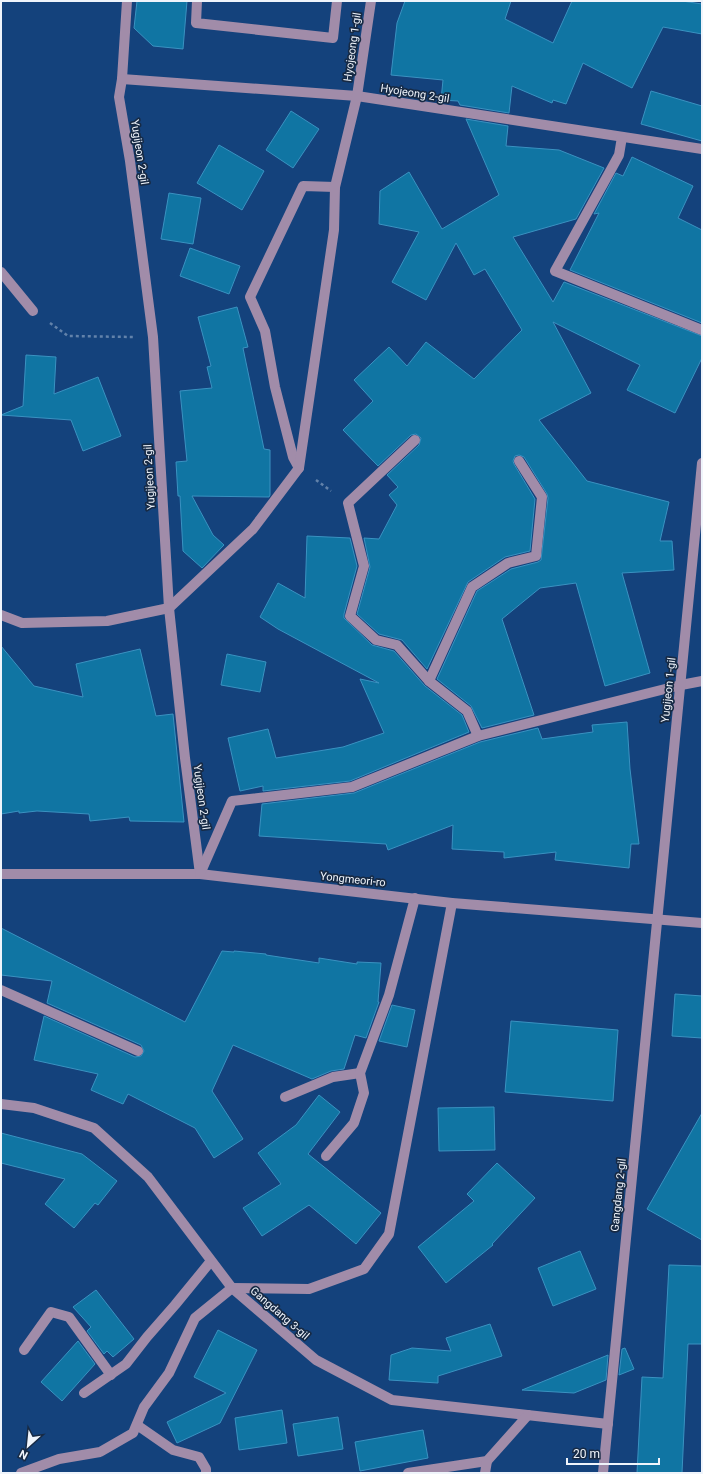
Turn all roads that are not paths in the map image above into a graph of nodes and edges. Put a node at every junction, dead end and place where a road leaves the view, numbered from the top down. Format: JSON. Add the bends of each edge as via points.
{"nodes":[{"id":1,"x":127,"y":1,"type":"edge"},
{"id":2,"x":197,"y":1,"type":"edge"},
{"id":3,"x":337,"y":1,"type":"edge"},
{"id":4,"x":371,"y":1,"type":"edge"},
{"id":5,"x":122,"y":79,"type":"junction"},
{"id":6,"x":357,"y":96,"type":"junction"},
{"id":7,"x":622,"y":137,"type":"junction"},
{"id":8,"x":702,"y":149,"type":"edge"},
{"id":9,"x":335,"y":187,"type":"junction"},
{"id":10,"x":1,"y":272,"type":"edge"},
{"id":11,"x":33,"y":311,"type":"road end"},
{"id":12,"x":702,"y":330,"type":"edge"},
{"id":13,"x":415,"y":440,"type":"dead end"},
{"id":14,"x":519,"y":461,"type":"dead end"},
{"id":15,"x":702,"y":463,"type":"edge"},
{"id":16,"x":298,"y":468,"type":"junction"},
{"id":17,"x":169,"y":608,"type":"junction"},
{"id":18,"x":1,"y":615,"type":"edge"},
{"id":19,"x":429,"y":680,"type":"junction"},
{"id":20,"x":702,"y":681,"type":"edge"},
{"id":21,"x":680,"y":685,"type":"junction"},
{"id":22,"x":478,"y":736,"type":"junction"},
{"id":23,"x":1,"y":874,"type":"edge"},
{"id":24,"x":200,"y":874,"type":"junction"},
{"id":25,"x":415,"y":898,"type":"junction"},
{"id":26,"x":452,"y":903,"type":"junction"},
{"id":27,"x":657,"y":919,"type":"junction"},
{"id":28,"x":702,"y":923,"type":"edge"},
{"id":29,"x":1,"y":990,"type":"edge"},
{"id":30,"x":138,"y":1051,"type":"dead end"},
{"id":31,"x":360,"y":1073,"type":"junction"},
{"id":32,"x":285,"y":1097,"type":"dead end"},
{"id":33,"x":1,"y":1104,"type":"edge"},
{"id":34,"x":326,"y":1156,"type":"dead end"},
{"id":35,"x":211,"y":1261,"type":"junction"},
{"id":36,"x":232,"y":1288,"type":"junction"},
{"id":37,"x":24,"y":1350,"type":"dead end"},
{"id":38,"x":111,"y":1374,"type":"junction"},
{"id":39,"x":84,"y":1393,"type":"dead end"},
{"id":40,"x":528,"y":1415,"type":"junction"},
{"id":41,"x":608,"y":1424,"type":"junction"},
{"id":42,"x":137,"y":1425,"type":"junction"},
{"id":43,"x":487,"y":1461,"type":"junction"},
{"id":44,"x":21,"y":1473,"type":"edge"},
{"id":45,"x":206,"y":1473,"type":"edge"},
{"id":46,"x":408,"y":1473,"type":"edge"},
{"id":47,"x":485,"y":1473,"type":"edge"},
{"id":48,"x":603,"y":1473,"type":"edge"}],
"edges":[{"from":1,"to":5,"type":"street","name":"Yugijeon 2-gil"},
{"from":2,"to":3,"type":"street","via":[[196,23],[333,38]]},
{"from":4,"to":6,"type":"street","name":"Hyojeong 1-gil"},
{"from":5,"to":6,"type":"street","name":"Hyojeong 2-gil"},
{"from":5,"to":17,"type":"street","name":"Yugijeon 2-gil","via":[[119,97],[153,337]]},
{"from":6,"to":7,"type":"street","name":"Hyojeong 2-gil"},
{"from":6,"to":9,"type":"street","name":"Hyojeong 1-gil"},
{"from":7,"to":8,"type":"street","name":"Hyojeong 2-gil"},
{"from":7,"to":12,"type":"street","via":[[619,155],[555,271]]},
{"from":9,"to":16,"type":"street","name":"Hyojeong 1-gil","via":[[334,230]]},
{"from":9,"to":16,"type":"street","via":[[303,186],[250,296],[266,332],[275,387]]},
{"from":10,"to":11,"type":"street"},
{"from":13,"to":19,"type":"street","via":[[348,503],[364,566],[350,616],[376,640],[397,645]]},
{"from":14,"to":19,"type":"street","via":[[542,497],[536,556],[508,563],[472,587]]},
{"from":15,"to":21,"type":"street","name":"Yugijeon 1-gil"},
{"from":16,"to":17,"type":"street","via":[[253,529]]},
{"from":17,"to":18,"type":"street","via":[[107,621],[22,623]]},
{"from":17,"to":24,"type":"street","name":"Yugijeon 2-gil"},
{"from":19,"to":22,"type":"street","via":[[467,711]]},
{"from":20,"to":21,"type":"street"},
{"from":21,"to":22,"type":"street"},
{"from":21,"to":27,"type":"street","name":"Yugijeon 1-gil"},
{"from":22,"to":24,"type":"street","via":[[352,787],[232,801]]},
{"from":23,"to":24,"type":"street","name":"Yongmeori-ro"},
{"from":24,"to":25,"type":"street","name":"Yongmeori-ro"},
{"from":25,"to":26,"type":"street","name":"Yongmeori-ro"},
{"from":25,"to":31,"type":"street","via":[[389,995]]},
{"from":26,"to":27,"type":"street","name":"Yongmeori-ro"},
{"from":26,"to":36,"type":"street","via":[[389,1234],[364,1268],[309,1289]]},
{"from":27,"to":28,"type":"street","name":"Yongmeori-ro"},
{"from":27,"to":41,"type":"street","name":"Gangdang 2-gil"},
{"from":29,"to":30,"type":"street"},
{"from":31,"to":32,"type":"street","via":[[332,1077]]},
{"from":31,"to":34,"type":"street","via":[[364,1093],[354,1123]]},
{"from":33,"to":35,"type":"street","name":"Gangdang 3-gil","via":[[34,1108],[94,1128],[148,1178]]},
{"from":35,"to":36,"type":"street","name":"Gangdang 3-gil"},
{"from":35,"to":38,"type":"street","via":[[126,1364]]},
{"from":36,"to":40,"type":"street","name":"Gangdang 3-gil","via":[[316,1360],[392,1400]]},
{"from":36,"to":42,"type":"street","via":[[195,1318],[169,1373],[144,1408]]},
{"from":37,"to":38,"type":"street","via":[[50,1312],[69,1317]]},
{"from":38,"to":39,"type":"street"},
{"from":40,"to":41,"type":"street","name":"Gangdang 3-gil"},
{"from":40,"to":43,"type":"street"},
{"from":41,"to":48,"type":"street","name":"Gangdang 2-gil"},
{"from":42,"to":44,"type":"street","via":[[133,1433],[100,1452],[59,1458]]},
{"from":42,"to":45,"type":"street","via":[[173,1450],[199,1457]]},
{"from":43,"to":46,"type":"street"},
{"from":43,"to":47,"type":"street"}]}
